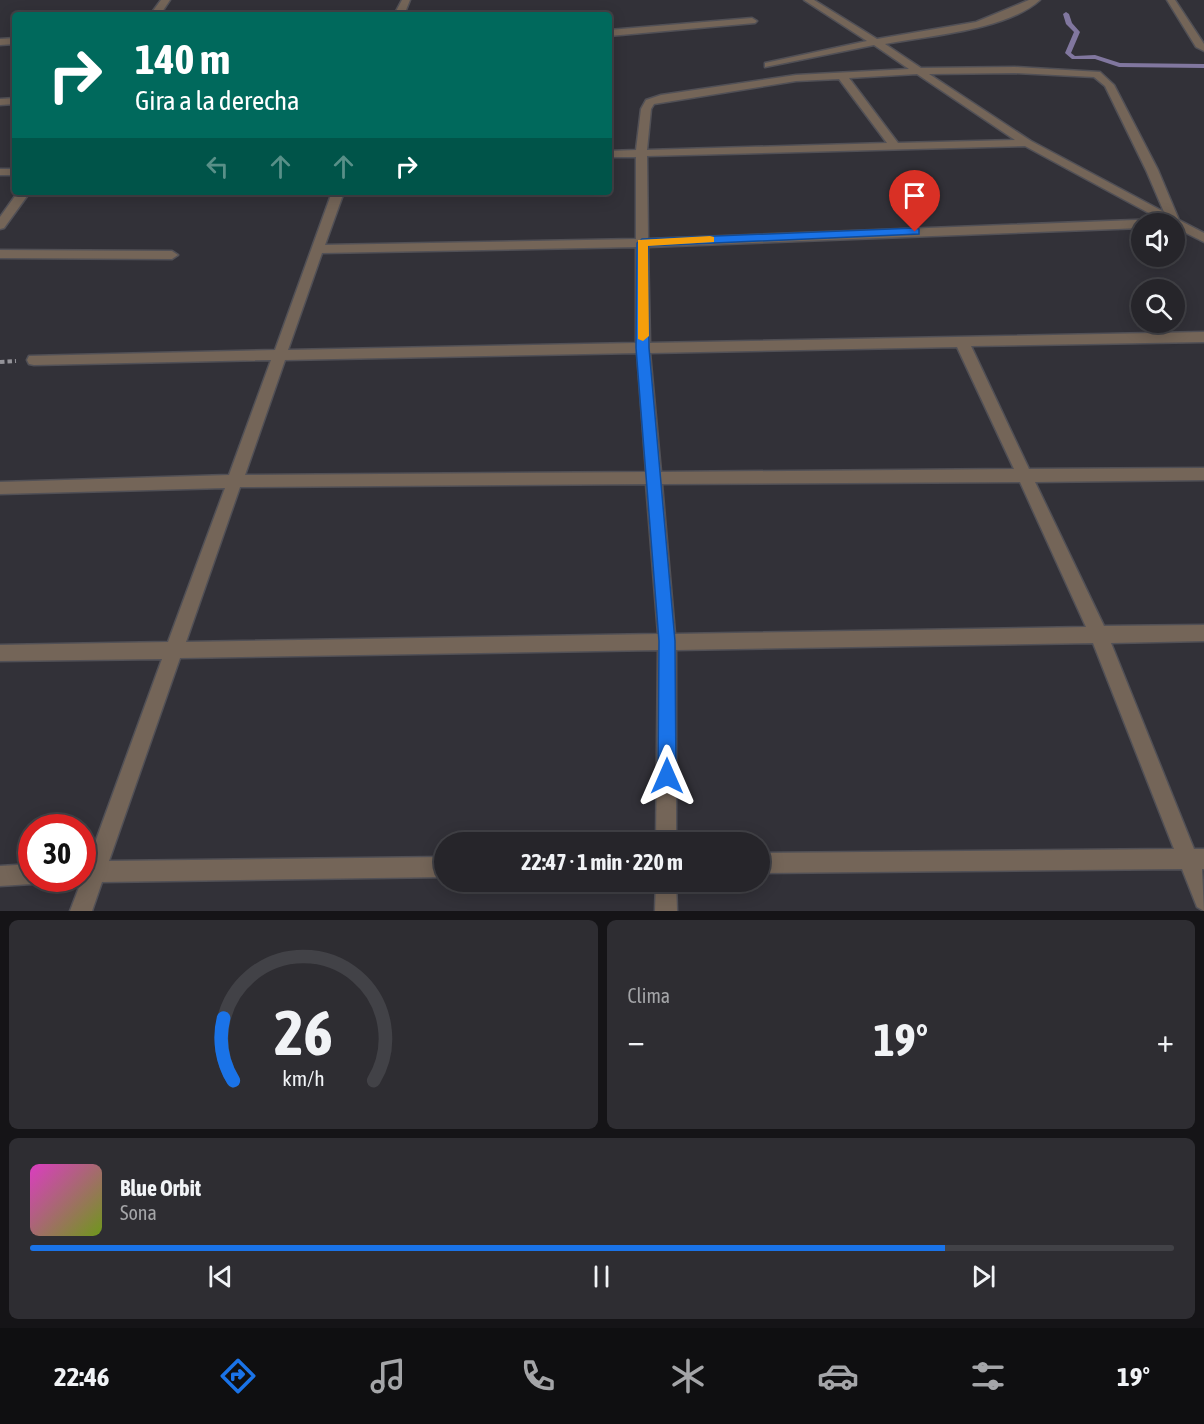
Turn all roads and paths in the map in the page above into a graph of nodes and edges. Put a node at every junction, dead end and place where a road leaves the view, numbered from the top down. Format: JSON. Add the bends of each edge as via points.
{"nodes":[{"id":1,"x":808,"y":0,"type":"edge"},
{"id":2,"x":1010,"y":0,"type":"edge"},
{"id":3,"x":1171,"y":0,"type":"edge"},
{"id":4,"x":1032,"y":3,"type":"edge"},
{"id":5,"x":752,"y":21,"type":"dead end"},
{"id":6,"x":612,"y":33,"type":"edge"},
{"id":7,"x":875,"y":42,"type":"junction"},
{"id":8,"x":1204,"y":48,"type":"edge"},
{"id":9,"x":768,"y":65,"type":"dead end"},
{"id":10,"x":915,"y":68,"type":"junction"},
{"id":11,"x":842,"y":76,"type":"junction"},
{"id":12,"x":1027,"y":143,"type":"junction"},
{"id":13,"x":895,"y":147,"type":"junction"},
{"id":14,"x":641,"y":153,"type":"junction"},
{"id":15,"x":612,"y":154,"type":"edge"},
{"id":16,"x":22,"y":195,"type":"edge"},
{"id":17,"x":337,"y":196,"type":"edge"},
{"id":18,"x":1157,"y":213,"type":"edge"},
{"id":19,"x":1170,"y":213,"type":"edge"},
{"id":20,"x":1131,"y":224,"type":"edge"},
{"id":21,"x":0,"y":225,"type":"edge"},
{"id":22,"x":1185,"y":228,"type":"edge"},
{"id":23,"x":1204,"y":238,"type":"edge"},
{"id":24,"x":318,"y":243,"type":"junction"},
{"id":25,"x":642,"y":243,"type":"junction"},
{"id":26,"x":0,"y":254,"type":"edge"},
{"id":27,"x":172,"y":255,"type":"dead end"},
{"id":28,"x":1204,"y":337,"type":"edge"},
{"id":29,"x":962,"y":342,"type":"junction"},
{"id":30,"x":643,"y":348,"type":"junction"},
{"id":31,"x":279,"y":355,"type":"junction"},
{"id":32,"x":34,"y":360,"type":"dead end"},
{"id":33,"x":1204,"y":474,"type":"edge"},
{"id":34,"x":1024,"y":475,"type":"junction"},
{"id":35,"x":653,"y":478,"type":"junction"},
{"id":36,"x":234,"y":481,"type":"junction"},
{"id":37,"x":0,"y":488,"type":"edge"},
{"id":38,"x":1204,"y":633,"type":"edge"},
{"id":39,"x":1099,"y":635,"type":"junction"},
{"id":40,"x":667,"y":641,"type":"junction"},
{"id":41,"x":174,"y":649,"type":"junction"},
{"id":42,"x":0,"y":653,"type":"edge"},
{"id":43,"x":666,"y":832,"type":"edge"},
{"id":44,"x":96,"y":853,"type":"edge"},
{"id":45,"x":1196,"y":859,"type":"edge"},
{"id":46,"x":770,"y":863,"type":"edge"},
{"id":47,"x":434,"y":867,"type":"edge"},
{"id":48,"x":96,"y":871,"type":"edge"},
{"id":49,"x":18,"y":875,"type":"edge"},
{"id":50,"x":0,"y":876,"type":"edge"},
{"id":51,"x":85,"y":892,"type":"edge"},
{"id":52,"x":666,"y":892,"type":"edge"},
{"id":53,"x":1204,"y":900,"type":"edge"},
{"id":54,"x":81,"y":911,"type":"edge"},
{"id":55,"x":666,"y":911,"type":"edge"}],
"edges":[{"from":1,"to":7,"type":"street"},
{"from":2,"to":4,"type":"street"},
{"from":3,"to":8,"type":"street"},
{"from":4,"to":7,"type":"street","via":[[988,22],[949,32]]},
{"from":5,"to":6,"type":"street"},
{"from":7,"to":9,"type":"street"},
{"from":7,"to":10,"type":"street"},
{"from":10,"to":11,"type":"street"},
{"from":10,"to":12,"type":"street"},
{"from":10,"to":19,"type":"street","via":[[1097,74],[1109,85]]},
{"from":11,"to":13,"type":"street"},
{"from":11,"to":14,"type":"street","via":[[796,78],[650,102]]},
{"from":12,"to":13,"type":"street"},
{"from":12,"to":18,"type":"street"},
{"from":13,"to":14,"type":"street"},
{"from":14,"to":15,"type":"street"},
{"from":14,"to":25,"type":"street"},
{"from":16,"to":21,"type":"street"},
{"from":17,"to":24,"type":"street"},
{"from":20,"to":25,"type":"street"},
{"from":22,"to":23,"type":"street"},
{"from":24,"to":25,"type":"street"},
{"from":24,"to":31,"type":"street"},
{"from":25,"to":30,"type":"street"},
{"from":26,"to":27,"type":"street"},
{"from":28,"to":29,"type":"street"},
{"from":29,"to":30,"type":"street"},
{"from":29,"to":34,"type":"street"},
{"from":30,"to":31,"type":"street"},
{"from":30,"to":35,"type":"street"},
{"from":31,"to":32,"type":"street"},
{"from":31,"to":36,"type":"street"},
{"from":33,"to":34,"type":"street"},
{"from":34,"to":35,"type":"street"},
{"from":34,"to":39,"type":"street"},
{"from":35,"to":36,"type":"street"},
{"from":35,"to":40,"type":"street"},
{"from":36,"to":37,"type":"street"},
{"from":36,"to":41,"type":"street"},
{"from":38,"to":39,"type":"street"},
{"from":39,"to":40,"type":"street"},
{"from":39,"to":45,"type":"street"},
{"from":40,"to":41,"type":"street"},
{"from":40,"to":43,"type":"street"},
{"from":41,"to":42,"type":"street"},
{"from":41,"to":44,"type":"street"},
{"from":45,"to":46,"type":"street"},
{"from":45,"to":53,"type":"street"},
{"from":47,"to":48,"type":"street"},
{"from":49,"to":50,"type":"street"},
{"from":51,"to":54,"type":"street"},
{"from":52,"to":55,"type":"street"}]}
